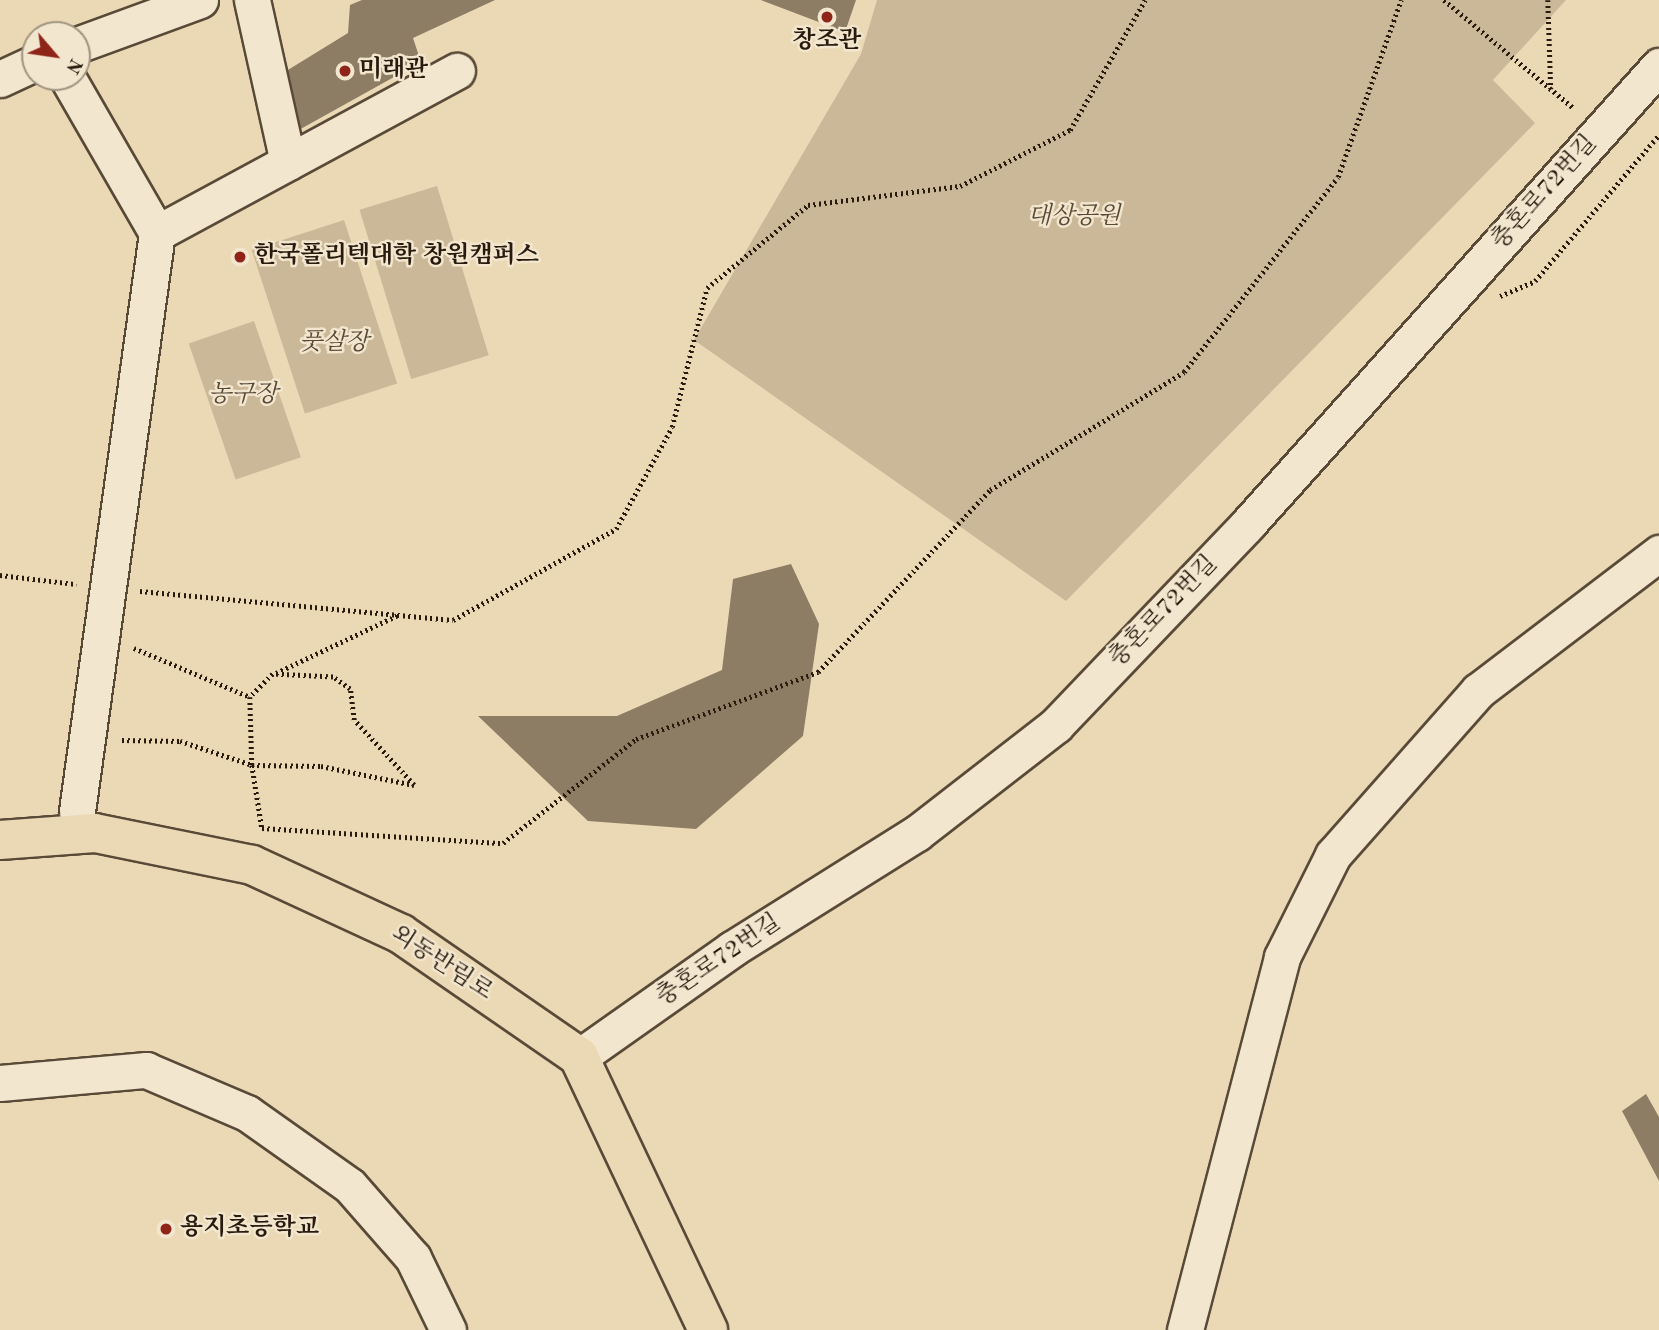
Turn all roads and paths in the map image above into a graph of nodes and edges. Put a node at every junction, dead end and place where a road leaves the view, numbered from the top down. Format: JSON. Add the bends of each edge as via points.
{"nodes":[{"id":1,"x":200,"y":0,"type":"edge"},
{"id":2,"x":252,"y":0,"type":"edge"},
{"id":3,"x":1145,"y":0,"type":"edge"},
{"id":4,"x":1402,"y":0,"type":"edge"},
{"id":5,"x":1444,"y":0,"type":"edge"},
{"id":6,"x":1548,"y":0,"type":"edge"},
{"id":7,"x":91,"y":40,"type":"edge"},
{"id":8,"x":1659,"y":66,"type":"edge"},
{"id":9,"x":21,"y":69,"type":"edge"},
{"id":10,"x":457,"y":71,"type":"dead end"},
{"id":11,"x":0,"y":79,"type":"edge"},
{"id":12,"x":1551,"y":89,"type":"junction"},
{"id":13,"x":75,"y":91,"type":"edge"},
{"id":14,"x":1601,"y":131,"type":"junction"},
{"id":15,"x":1659,"y":135,"type":"edge"},
{"id":16,"x":288,"y":162,"type":"junction"},
{"id":17,"x":157,"y":233,"type":"junction"},
{"id":18,"x":1490,"y":300,"type":"dead end"},
{"id":19,"x":1659,"y":553,"type":"edge"},
{"id":20,"x":0,"y":575,"type":"edge"},
{"id":21,"x":107,"y":588,"type":"junction"},
{"id":22,"x":399,"y":614,"type":"junction"},
{"id":23,"x":100,"y":635,"type":"junction"},
{"id":24,"x":273,"y":674,"type":"junction"},
{"id":25,"x":250,"y":697,"type":"junction"},
{"id":26,"x":86,"y":740,"type":"junction"},
{"id":27,"x":252,"y":765,"type":"junction"},
{"id":28,"x":77,"y":811,"type":"dead end"},
{"id":29,"x":0,"y":840,"type":"edge"},
{"id":30,"x":579,"y":1057,"type":"junction"},
{"id":31,"x":0,"y":1083,"type":"edge"},
{"id":32,"x":448,"y":1330,"type":"edge"},
{"id":33,"x":708,"y":1330,"type":"edge"},
{"id":34,"x":1185,"y":1330,"type":"edge"}],
"edges":[{"from":1,"to":7,"type":"street"},
{"from":2,"to":16,"type":"street"},
{"from":3,"to":22,"type":"path","via":[[1070,130],[960,186],[808,205],[707,288],[672,427],[616,529],[453,620]]},
{"from":4,"to":27,"type":"path","via":[[1338,177],[1184,372],[990,490],[818,672],[636,739],[503,843],[262,828]]},
{"from":5,"to":12,"type":"path"},
{"from":6,"to":12,"type":"path"},
{"from":8,"to":14,"type":"street","name":"충혼로72번길"},
{"from":9,"to":11,"type":"street"},
{"from":10,"to":16,"type":"street"},
{"from":12,"to":14,"type":"path"},
{"from":13,"to":17,"type":"street"},
{"from":14,"to":30,"type":"street","name":"충혼로72번길","via":[[1247,525],[1056,725],[917,833],[732,950]]},
{"from":15,"to":18,"type":"path","via":[[1535,281]]},
{"from":16,"to":17,"type":"street"},
{"from":17,"to":21,"type":"street"},
{"from":19,"to":34,"type":"street","via":[[1478,691],[1333,855],[1282,957]]},
{"from":20,"to":21,"type":"path"},
{"from":21,"to":22,"type":"path"},
{"from":21,"to":23,"type":"street"},
{"from":22,"to":24,"type":"path"},
{"from":23,"to":25,"type":"path"},
{"from":23,"to":26,"type":"street"},
{"from":24,"to":25,"type":"path"},
{"from":24,"to":27,"type":"path","via":[[332,677],[350,689],[354,720],[414,785],[321,766]]},
{"from":25,"to":27,"type":"path"},
{"from":26,"to":27,"type":"path","via":[[180,741]]},
{"from":26,"to":28,"type":"street"},
{"from":29,"to":30,"type":"main road","name":"외동반림로","via":[[95,833],[252,865],[401,934]]},
{"from":30,"to":33,"type":"main road"},
{"from":31,"to":32,"type":"street","via":[[146,1070],[247,1113],[350,1186],[413,1258]]}]}
